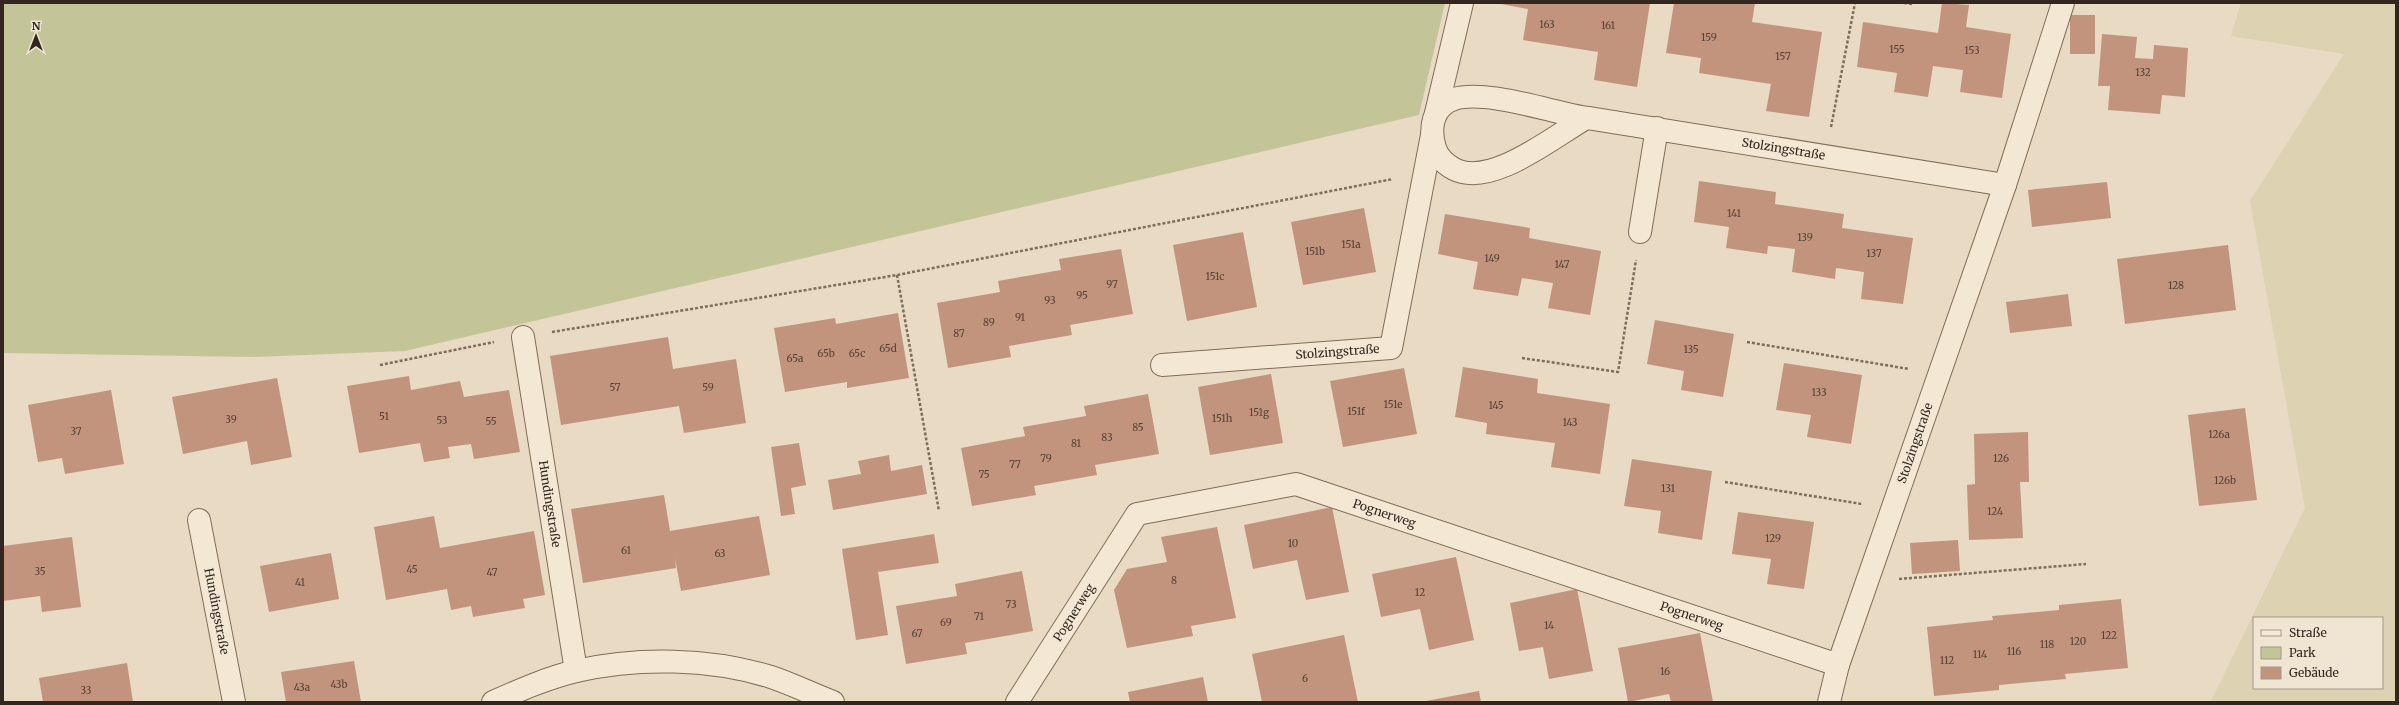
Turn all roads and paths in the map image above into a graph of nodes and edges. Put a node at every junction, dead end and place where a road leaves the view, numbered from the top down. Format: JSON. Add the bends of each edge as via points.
{"nodes":[{"id":1,"x":1462,"y":3,"type":"edge"},
{"id":2,"x":1855,"y":3,"type":"edge"},
{"id":3,"x":1904,"y":3,"type":"edge"},
{"id":4,"x":2063,"y":3,"type":"edge"},
{"id":5,"x":1913,"y":4,"type":"dead end"},
{"id":6,"x":1586,"y":118,"type":"junction"},
{"id":7,"x":1434,"y":123,"type":"junction"},
{"id":8,"x":1657,"y":128,"type":"junction"},
{"id":9,"x":1826,"y":155,"type":"junction"},
{"id":10,"x":1424,"y":174,"type":"junction"},
{"id":11,"x":2005,"y":185,"type":"junction"},
{"id":12,"x":1640,"y":232,"type":"joint"},
{"id":13,"x":897,"y":275,"type":"junction"},
{"id":14,"x":523,"y":337,"type":"junction"},
{"id":15,"x":1747,"y":342,"type":"dead end"},
{"id":16,"x":1522,"y":358,"type":"dead end"},
{"id":17,"x":380,"y":365,"type":"dead end"},
{"id":18,"x":1162,"y":365,"type":"dead end"},
{"id":19,"x":1939,"y":374,"type":"junction"},
{"id":20,"x":1725,"y":482,"type":"dead end"},
{"id":21,"x":1892,"y":509,"type":"junction"},
{"id":22,"x":939,"y":511,"type":"dead end"},
{"id":23,"x":199,"y":520,"type":"dead end"},
{"id":24,"x":2086,"y":564,"type":"dead end"},
{"id":25,"x":1866,"y":582,"type":"junction"},
{"id":26,"x":1838,"y":665,"type":"junction"},
{"id":27,"x":576,"y":671,"type":"junction"},
{"id":28,"x":234,"y":702,"type":"edge"},
{"id":29,"x":494,"y":702,"type":"edge"},
{"id":30,"x":833,"y":702,"type":"edge"},
{"id":31,"x":1017,"y":702,"type":"edge"},
{"id":32,"x":1828,"y":702,"type":"edge"}],
"edges":[{"from":1,"to":7,"type":"street"},
{"from":2,"to":9,"type":"path"},
{"from":3,"to":5,"type":"path"},
{"from":4,"to":11,"type":"street","name":"Stolzingstraße"},
{"from":6,"to":7,"type":"street","name":"Stolzingstraße","via":[[1479,97],[1455,99],[1446,103]]},
{"from":6,"to":7,"type":"street","via":[[1516,160],[1487,173],[1467,174],[1448,166],[1436,152]]},
{"from":6,"to":8,"type":"street","name":"Stolzingstraße"},
{"from":7,"to":10,"type":"street","name":"Stolzingstraße"},
{"from":8,"to":9,"type":"street","name":"Stolzingstraße"},
{"from":8,"to":12,"type":"street"},
{"from":9,"to":11,"type":"street","name":"Stolzingstraße"},
{"from":10,"to":13,"type":"path"},
{"from":10,"to":18,"type":"street","name":"Stolzingstraße","via":[[1391,348]]},
{"from":11,"to":19,"type":"street","name":"Stolzingstraße"},
{"from":12,"to":16,"type":"path","via":[[1618,372]]},
{"from":13,"to":14,"type":"path"},
{"from":13,"to":22,"type":"path"},
{"from":14,"to":17,"type":"path"},
{"from":14,"to":27,"type":"street","name":"Hundingstraße"},
{"from":15,"to":19,"type":"path"},
{"from":19,"to":21,"type":"street","name":"Stolzingstraße"},
{"from":20,"to":21,"type":"path"},
{"from":21,"to":25,"type":"street","name":"Stolzingstraße"},
{"from":23,"to":28,"type":"street","name":"Hundingstraße"},
{"from":24,"to":25,"type":"path"},
{"from":25,"to":26,"type":"street","name":"Stolzingstraße"},
{"from":26,"to":31,"type":"street","name":"Pognerweg","via":[[1296,484],[1137,514]]},
{"from":26,"to":32,"type":"street","name":"Stolzingstraße"},
{"from":27,"to":29,"type":"street","via":[[526,686]]},
{"from":27,"to":30,"type":"street","via":[[628,664],[673,662],[724,667],[770,677]]}]}
